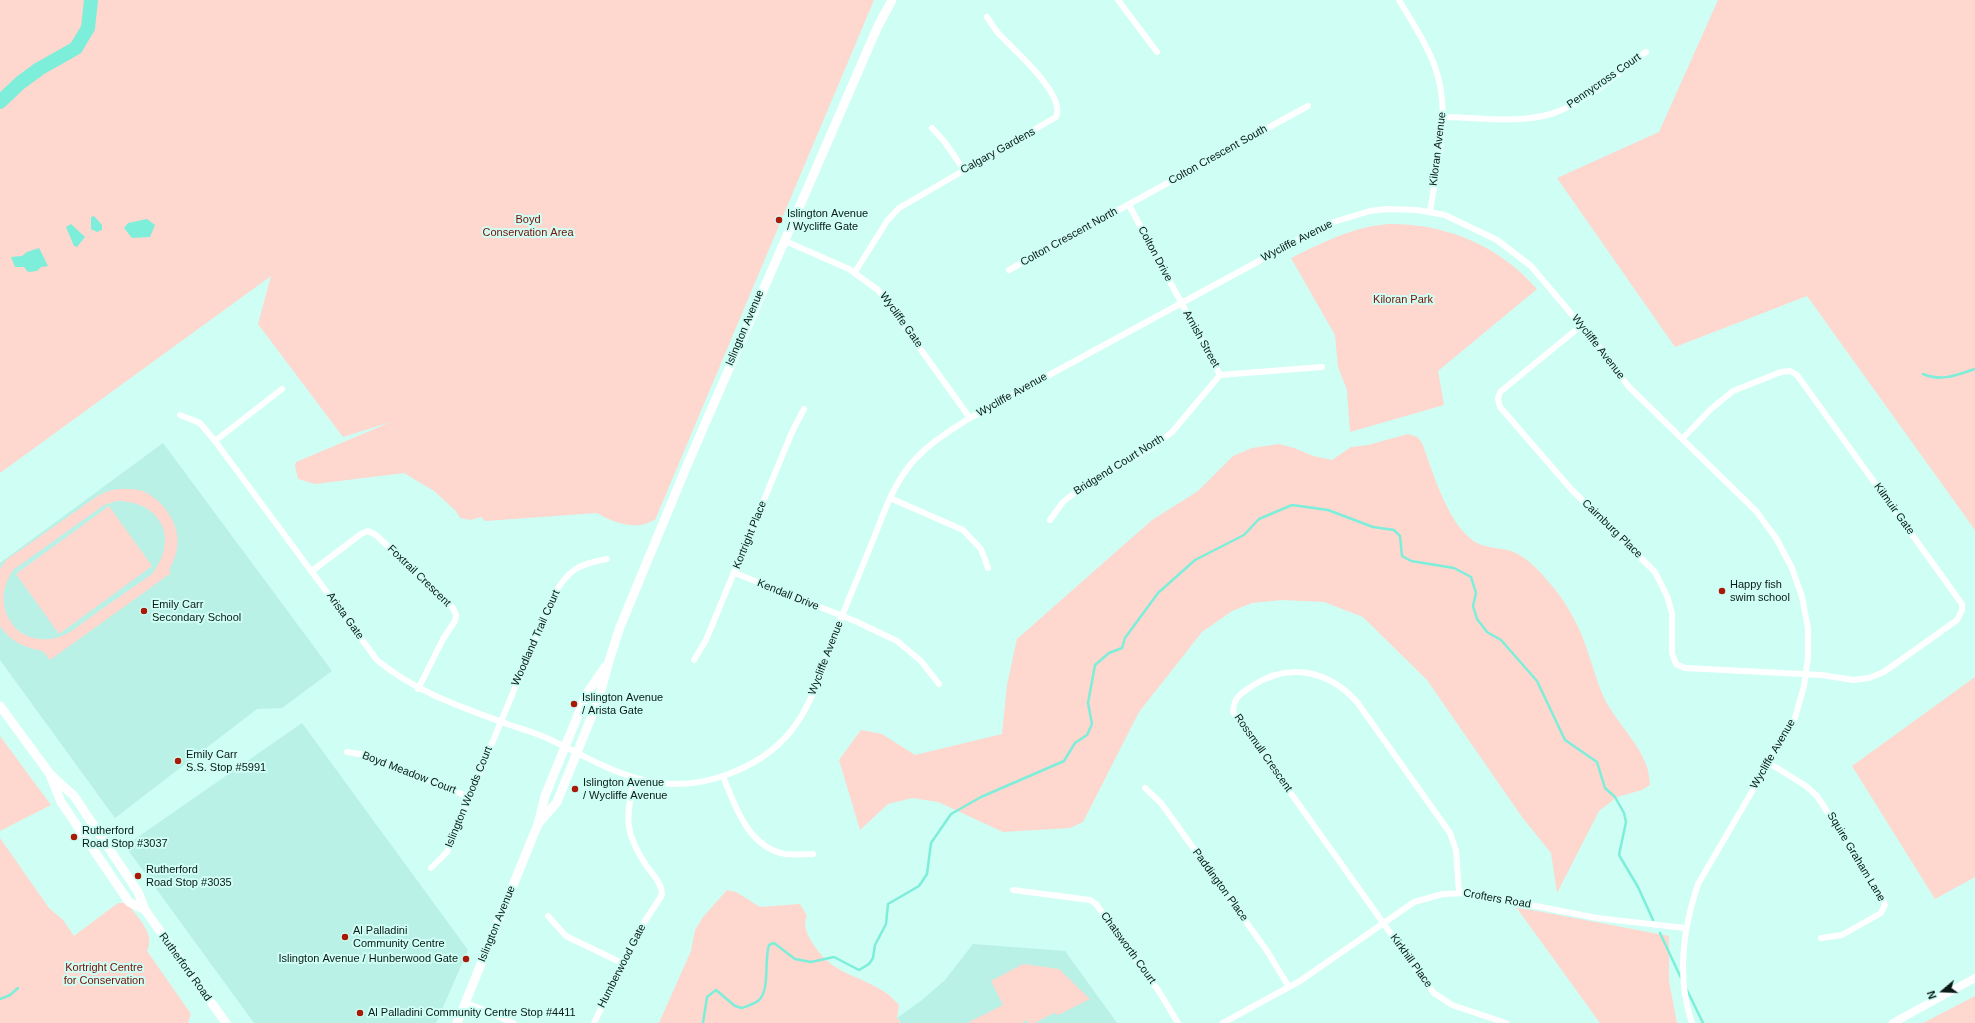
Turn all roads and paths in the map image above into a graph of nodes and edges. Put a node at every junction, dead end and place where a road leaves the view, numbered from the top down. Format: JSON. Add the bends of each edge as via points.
{"nodes":[{"id":1,"x":892,"y":0,"type":"edge"},
{"id":2,"x":1119,"y":0,"type":"edge"},
{"id":3,"x":1399,"y":0,"type":"edge"},
{"id":4,"x":987,"y":17,"type":"dead end"},
{"id":5,"x":1157,"y":52,"type":"dead end"},
{"id":6,"x":1646,"y":52,"type":"dead end"},
{"id":7,"x":1308,"y":106,"type":"dead end"},
{"id":8,"x":1443,"y":117,"type":"junction"},
{"id":9,"x":932,"y":128,"type":"dead end"},
{"id":10,"x":964,"y":170,"type":"junction"},
{"id":11,"x":1129,"y":205,"type":"junction"},
{"id":12,"x":1430,"y":212,"type":"junction"},
{"id":13,"x":785,"y":241,"type":"junction"},
{"id":14,"x":1009,"y":270,"type":"dead end"},
{"id":15,"x":855,"y":272,"type":"junction"},
{"id":16,"x":1181,"y":303,"type":"junction"},
{"id":17,"x":1582,"y":325,"type":"junction"},
{"id":18,"x":1322,"y":367,"type":"dead end"},
{"id":19,"x":1220,"y":375,"type":"junction"},
{"id":20,"x":282,"y":389,"type":"dead end"},
{"id":21,"x":804,"y":409,"type":"dead end"},
{"id":22,"x":180,"y":415,"type":"dead end"},
{"id":23,"x":970,"y":418,"type":"junction"},
{"id":24,"x":1682,"y":438,"type":"junction"},
{"id":25,"x":215,"y":441,"type":"junction"},
{"id":26,"x":890,"y":498,"type":"junction"},
{"id":27,"x":1050,"y":520,"type":"dead end"},
{"id":28,"x":606,"y":559,"type":"dead end"},
{"id":29,"x":988,"y":568,"type":"dead end"},
{"id":30,"x":312,"y":571,"type":"junction"},
{"id":31,"x":735,"y":573,"type":"junction"},
{"id":32,"x":842,"y":616,"type":"junction"},
{"id":33,"x":694,"y":660,"type":"dead end"},
{"id":34,"x":608,"y":661,"type":"junction"},
{"id":35,"x":1805,"y":674,"type":"junction"},
{"id":36,"x":940,"y":684,"type":"dead end"},
{"id":37,"x":418,"y":688,"type":"junction"},
{"id":38,"x":0,"y":706,"type":"edge"},
{"id":39,"x":500,"y":722,"type":"junction"},
{"id":40,"x":565,"y":747,"type":"junction"},
{"id":41,"x":347,"y":752,"type":"dead end"},
{"id":42,"x":577,"y":753,"type":"junction"},
{"id":43,"x":1769,"y":763,"type":"junction"},
{"id":44,"x":50,"y":774,"type":"junction"},
{"id":45,"x":724,"y":776,"type":"junction"},
{"id":46,"x":635,"y":778,"type":"junction"},
{"id":47,"x":1144,"y":788,"type":"dead end"},
{"id":48,"x":469,"y":796,"type":"junction"},
{"id":49,"x":538,"y":824,"type":"junction"},
{"id":50,"x":813,"y":854,"type":"dead end"},
{"id":51,"x":431,"y":868,"type":"dead end"},
{"id":52,"x":1014,"y":890,"type":"dead end"},
{"id":53,"x":1459,"y":892,"type":"junction"},
{"id":54,"x":144,"y":910,"type":"junction"},
{"id":55,"x":548,"y":916,"type":"dead end"},
{"id":56,"x":1384,"y":923,"type":"junction"},
{"id":57,"x":1685,"y":928,"type":"junction"},
{"id":58,"x":1821,"y":938,"type":"dead end"},
{"id":59,"x":622,"y":963,"type":"junction"},
{"id":60,"x":1975,"y":978,"type":"edge"},
{"id":61,"x":1289,"y":987,"type":"junction"},
{"id":62,"x":465,"y":1002,"type":"junction"},
{"id":63,"x":226,"y":1023,"type":"edge"},
{"id":64,"x":457,"y":1023,"type":"edge"},
{"id":65,"x":513,"y":1023,"type":"edge"},
{"id":66,"x":594,"y":1023,"type":"edge"},
{"id":67,"x":1178,"y":1023,"type":"edge"},
{"id":68,"x":1223,"y":1023,"type":"edge"},
{"id":69,"x":1506,"y":1023,"type":"edge"},
{"id":70,"x":1692,"y":1023,"type":"edge"},
{"id":71,"x":1893,"y":1023,"type":"edge"}],
"edges":[{"from":1,"to":13,"type":"main road","name":"Islington Avenue","via":[[878,26]]},
{"from":2,"to":5,"type":"street"},
{"from":3,"to":8,"type":"street","name":"Kiloran Avenue","via":[[1436,68],[1443,98]]},
{"from":4,"to":10,"type":"street","name":"Calgary Gardens","via":[[1000,36],[1035,70],[1057,104],[1058,111],[1056,116],[1040,127]]},
{"from":6,"to":8,"type":"street","name":"Pennycross Court","via":[[1588,95],[1550,114],[1512,118]]},
{"from":7,"to":11,"type":"street","name":"Colton Crescent South"},
{"from":8,"to":12,"type":"street","name":"Kiloran Avenue"},
{"from":9,"to":10,"type":"street"},
{"from":10,"to":15,"type":"street","name":"Calgary Gardens","via":[[899,208],[887,221]]},
{"from":11,"to":14,"type":"street","name":"Colton Crescent North"},
{"from":11,"to":16,"type":"street","name":"Colton Drive"},
{"from":12,"to":16,"type":"street","name":"Wycliffe Avenue","via":[[1386,209],[1340,219],[1307,234]]},
{"from":12,"to":17,"type":"street","name":"Wycliffe Avenue","via":[[1445,215],[1497,240],[1531,266]]},
{"from":13,"to":15,"type":"street","name":"Wycliffe Gate"},
{"from":13,"to":34,"type":"main road","name":"Islington Avenue","via":[[688,463]]},
{"from":15,"to":23,"type":"street","name":"Wycliffe Gate","via":[[882,294]]},
{"from":16,"to":19,"type":"street","name":"Arnish Street"},
{"from":16,"to":23,"type":"street","name":"Wycliffe Avenue"},
{"from":17,"to":24,"type":"street","name":"Wycliffe Avenue","via":[[1628,386]]},
{"from":17,"to":35,"type":"street","name":"Cairnburg Place","via":[[1500,392],[1500,407],[1571,489],[1655,572],[1672,613],[1672,653],[1676,664],[1685,668]]},
{"from":18,"to":19,"type":"street"},
{"from":19,"to":27,"type":"street","name":"Bridgend Court North","via":[[1172,432],[1150,449],[1080,488],[1063,502]]},
{"from":20,"to":25,"type":"street"},
{"from":21,"to":31,"type":"street","name":"Kortright Place","via":[[792,432]]},
{"from":22,"to":25,"type":"street","name":"Arista Gate","via":[[200,423]]},
{"from":23,"to":26,"type":"street","name":"Wycliffe Avenue","via":[[916,458]]},
{"from":24,"to":35,"type":"street","name":"Wycliffe Avenue","via":[[1756,512],[1776,538],[1792,568],[1802,597],[1808,628]]},
{"from":24,"to":35,"type":"street","name":"Kilmuir Gate","via":[[1710,409],[1733,391],[1781,372],[1794,373],[1962,604],[1957,620],[1884,672],[1869,678],[1853,680]]},
{"from":25,"to":30,"type":"street","name":"Arista Gate"},
{"from":26,"to":29,"type":"street","via":[[963,530],[981,549]]},
{"from":26,"to":32,"type":"street","name":"Wycliffe Avenue"},
{"from":28,"to":39,"type":"street","name":"Woodland Trail Court","via":[[587,562],[573,569],[559,586]]},
{"from":30,"to":37,"type":"street","name":"Arista Gate","via":[[377,660],[391,672]]},
{"from":30,"to":37,"type":"street","name":"Foxtrail Crescent","via":[[368,531],[376,535],[453,608],[456,615],[454,621]]},
{"from":31,"to":32,"type":"street","name":"Kendall Drive"},
{"from":31,"to":33,"type":"street","name":"Kortright Place","via":[[706,640]]},
{"from":32,"to":36,"type":"street","name":"Kendall Drive","via":[[897,641],[920,661]]},
{"from":32,"to":45,"type":"street","name":"Wycliffe Avenue","via":[[807,707],[791,731],[773,750],[744,768]]},
{"from":34,"to":40,"type":"main road","name":"Islington Avenue","via":[[587,693]]},
{"from":34,"to":42,"type":"main road","name":"Islington Avenue","via":[[599,698]]},
{"from":35,"to":43,"type":"street","name":"Wycliffe Avenue","via":[[1795,718]]},
{"from":37,"to":39,"type":"street","name":"Arista Gate"},
{"from":38,"to":44,"type":"main road","name":"Rutherford Road"},
{"from":39,"to":40,"type":"street","name":"Arista Gate"},
{"from":39,"to":48,"type":"street","name":"Islington Woods Court"},
{"from":40,"to":42,"type":"street","name":"Wycliffe Avenue"},
{"from":40,"to":49,"type":"main road","name":"Islington Avenue","via":[[545,796]]},
{"from":41,"to":48,"type":"street","name":"Boyd Meadow Court","via":[[366,754]]},
{"from":42,"to":46,"type":"street","name":"Wycliffe Avenue"},
{"from":42,"to":49,"type":"main road","name":"Islington Avenue","via":[[557,802]]},
{"from":43,"to":57,"type":"street","name":"Wycliffe Avenue","via":[[1698,884]]},
{"from":43,"to":58,"type":"street","name":"Squire Graham Lane","via":[[1806,786],[1817,796],[1885,905],[1881,913],[1842,935]]},
{"from":44,"to":54,"type":"main road","name":"Rutherford Road","via":[[74,796],[113,851],[138,892]]},
{"from":44,"to":54,"type":"main road","name":"Rutherford Road","via":[[61,802],[129,902]]},
{"from":45,"to":46,"type":"street","name":"Wycliffe Avenue","via":[[675,784]]},
{"from":45,"to":50,"type":"street","via":[[746,828],[765,846],[785,854]]},
{"from":46,"to":59,"type":"street","name":"Humberwood Gate","via":[[628,813],[630,835],[638,854],[660,885],[662,895],[638,930]]},
{"from":47,"to":61,"type":"street","name":"Paddington Place","via":[[1161,803],[1267,951]]},
{"from":48,"to":51,"type":"street","name":"Islington Woods Court","via":[[447,852]]},
{"from":49,"to":62,"type":"main road","name":"Islington Avenue"},
{"from":52,"to":67,"type":"street","name":"Chatsworth Court","via":[[1090,900],[1096,904],[1160,993]]},
{"from":53,"to":56,"type":"street","name":"Crofters Road","via":[[1418,901]]},
{"from":53,"to":56,"type":"street","name":"Rossmull Crescent","via":[[1456,850],[1450,833],[1347,690],[1323,677],[1296,672],[1274,675],[1238,697],[1233,702],[1233,712]]},
{"from":53,"to":57,"type":"street","name":"Crofters Road","via":[[1597,918]]},
{"from":54,"to":63,"type":"main road","name":"Rutherford Road"},
{"from":55,"to":59,"type":"street","via":[[566,936]]},
{"from":56,"to":61,"type":"street","name":"Crofters Road"},
{"from":56,"to":69,"type":"street","name":"Kirkhill Place","via":[[1434,993],[1456,1007]]},
{"from":57,"to":70,"type":"street","name":"Wycliffe Avenue","via":[[1684,986]]},
{"from":59,"to":66,"type":"street","name":"Humberwood Gate"},
{"from":60,"to":71,"type":"street"},
{"from":61,"to":68,"type":"street","name":"Crofters Road"},
{"from":62,"to":64,"type":"main road","name":"Islington Avenue"},
{"from":62,"to":65,"type":"street"}]}
